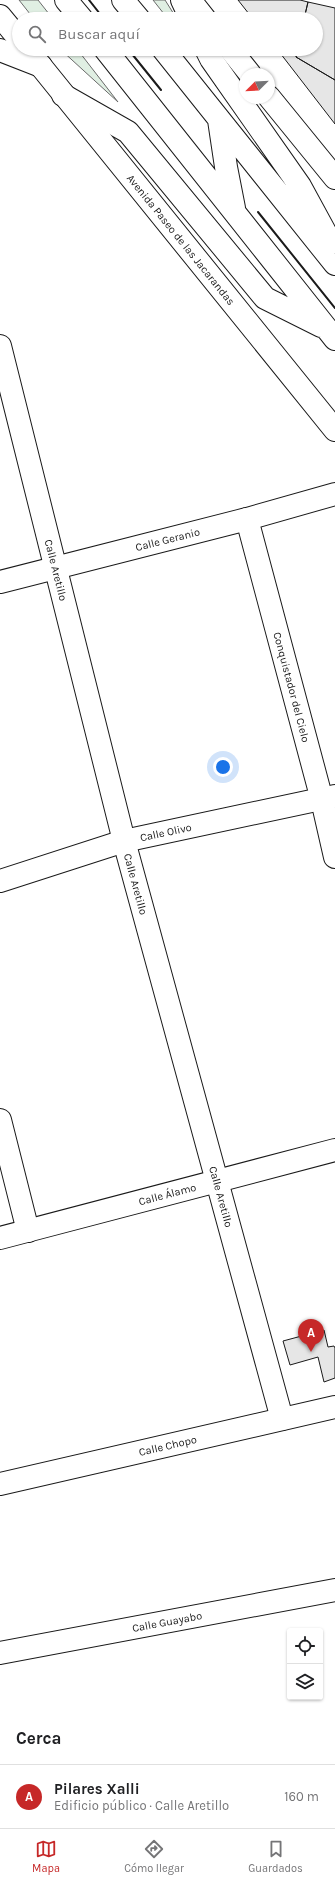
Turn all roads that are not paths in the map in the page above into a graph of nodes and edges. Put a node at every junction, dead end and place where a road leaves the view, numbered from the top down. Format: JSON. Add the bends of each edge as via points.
{"nodes":[{"id":1,"x":66,"y":0,"type":"edge"},
{"id":2,"x":123,"y":0,"type":"edge"},
{"id":3,"x":182,"y":0,"type":"edge"},
{"id":4,"x":190,"y":0,"type":"edge"},
{"id":5,"x":76,"y":12,"type":"edge"},
{"id":6,"x":133,"y":12,"type":"edge"},
{"id":7,"x":188,"y":12,"type":"edge"},
{"id":8,"x":199,"y":12,"type":"edge"},
{"id":9,"x":0,"y":16,"type":"edge"},
{"id":10,"x":12,"y":31,"type":"edge"},
{"id":11,"x":0,"y":50,"type":"edge"},
{"id":12,"x":12,"y":55,"type":"edge"},
{"id":13,"x":15,"y":56,"type":"edge"},
{"id":14,"x":33,"y":56,"type":"edge"},
{"id":15,"x":111,"y":56,"type":"edge"},
{"id":16,"x":169,"y":56,"type":"edge"},
{"id":17,"x":210,"y":56,"type":"edge"},
{"id":18,"x":236,"y":56,"type":"edge"},
{"id":19,"x":41,"y":66,"type":"junction"},
{"id":20,"x":245,"y":68,"type":"edge"},
{"id":21,"x":63,"y":95,"type":"junction"},
{"id":22,"x":275,"y":104,"type":"edge"},
{"id":23,"x":219,"y":119,"type":"junction"},
{"id":24,"x":183,"y":148,"type":"junction"},
{"id":25,"x":226,"y":167,"type":"junction"},
{"id":26,"x":335,"y":178,"type":"edge"},
{"id":27,"x":271,"y":184,"type":"junction"},
{"id":28,"x":235,"y":213,"type":"junction"},
{"id":29,"x":335,"y":251,"type":"edge"},
{"id":30,"x":335,"y":264,"type":"edge"},
{"id":31,"x":331,"y":334,"type":"edge"},
{"id":32,"x":0,"y":346,"type":"edge"},
{"id":33,"x":335,"y":430,"type":"edge"},
{"id":34,"x":335,"y":494,"type":"edge"},
{"id":35,"x":247,"y":519,"type":"junction"},
{"id":36,"x":56,"y":567,"type":"junction"},
{"id":37,"x":0,"y":582,"type":"edge"},
{"id":38,"x":329,"y":798,"type":"edge"},
{"id":39,"x":124,"y":841,"type":"junction"},
{"id":40,"x":335,"y":857,"type":"edge"},
{"id":41,"x":0,"y":881,"type":"edge"},
{"id":42,"x":0,"y":1120,"type":"edge"},
{"id":43,"x":335,"y":1150,"type":"edge"},
{"id":44,"x":216,"y":1181,"type":"junction"},
{"id":45,"x":28,"y":1231,"type":"junction"},
{"id":46,"x":0,"y":1238,"type":"edge"},
{"id":47,"x":335,"y":1407,"type":"edge"},
{"id":48,"x":282,"y":1419,"type":"junction"},
{"id":49,"x":0,"y":1484,"type":"edge"},
{"id":50,"x":335,"y":1590,"type":"edge"},
{"id":51,"x":0,"y":1653,"type":"edge"}],
"edges":[{"from":1,"to":5,"type":"main road"},
{"from":2,"to":6,"type":"main road"},
{"from":3,"to":7,"type":"main road"},
{"from":4,"to":8,"type":"main road"},
{"from":9,"to":10,"type":"main road"},
{"from":11,"to":12,"type":"main road"},
{"from":13,"to":19,"type":"main road"},
{"from":14,"to":19,"type":"main road","name":"Avenida Paseo de las Jacarandas"},
{"from":15,"to":24,"type":"main road"},
{"from":16,"to":23,"type":"main road"},
{"from":17,"to":29,"type":"main road","via":[[300,186]]},
{"from":18,"to":20,"type":"main road"},
{"from":19,"to":21,"type":"main road","name":"Avenida Paseo de las Jacarandas"},
{"from":21,"to":31,"type":"main road","via":[[128,132],[265,298]]},
{"from":21,"to":33,"type":"main road","name":"Avenida Paseo de las Jacarandas"},
{"from":22,"to":26,"type":"main road"},
{"from":23,"to":25,"type":"main road"},
{"from":23,"to":27,"type":"main road"},
{"from":24,"to":25,"type":"main road"},
{"from":24,"to":28,"type":"main road"},
{"from":25,"to":27,"type":"main road"},
{"from":25,"to":28,"type":"main road"},
{"from":27,"to":30,"type":"main road"},
{"from":28,"to":31,"type":"main road"},
{"from":32,"to":36,"type":"main road","name":"Calle Aretillo"},
{"from":34,"to":35,"type":"main road","name":"Calle Geranio"},
{"from":35,"to":36,"type":"main road","name":"Calle Geranio"},
{"from":35,"to":38,"type":"main road","name":"Conquistador del Cielo"},
{"from":36,"to":37,"type":"main road","name":"Calle Geranio"},
{"from":36,"to":39,"type":"main road","name":"Calle Aretillo"},
{"from":38,"to":39,"type":"main road","name":"Calle Olivo"},
{"from":38,"to":40,"type":"main road","name":"Conquistador del Cielo"},
{"from":39,"to":41,"type":"main road","name":"Calle Olivo"},
{"from":39,"to":44,"type":"main road","name":"Calle Aretillo"},
{"from":42,"to":45,"type":"main road"},
{"from":43,"to":44,"type":"main road","name":"Calle Álamo"},
{"from":44,"to":45,"type":"main road","name":"Calle Álamo"},
{"from":44,"to":48,"type":"main road","name":"Calle Aretillo"},
{"from":45,"to":46,"type":"main road","name":"Calle Álamo"},
{"from":47,"to":48,"type":"main road","name":"Calle Chopo"},
{"from":48,"to":49,"type":"main road","name":"Calle Chopo"},
{"from":50,"to":51,"type":"main road","name":"Calle Guayabo"}]}
